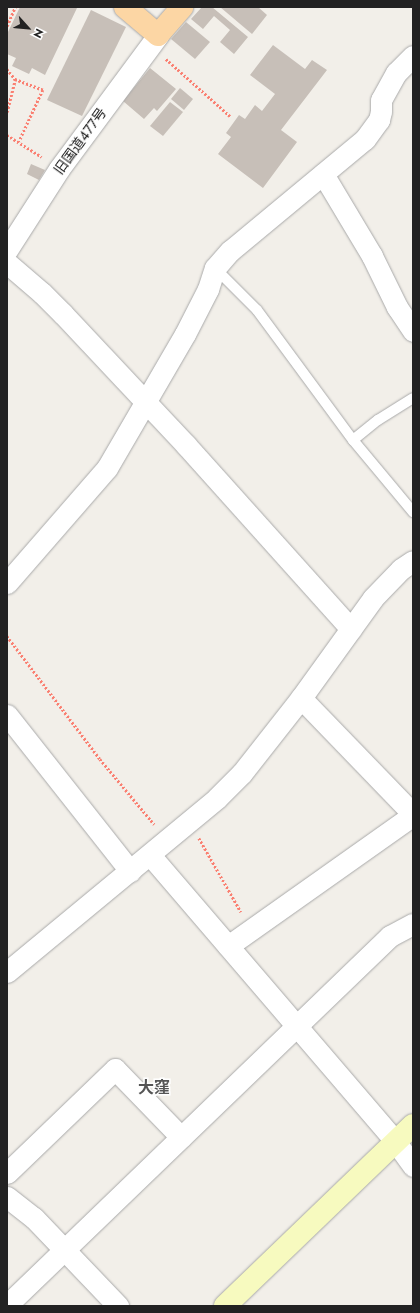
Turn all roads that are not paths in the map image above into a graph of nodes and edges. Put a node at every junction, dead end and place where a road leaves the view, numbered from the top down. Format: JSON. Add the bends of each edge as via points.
{"nodes":[{"id":1,"x":125,"y":7,"type":"edge"},
{"id":2,"x":182,"y":7,"type":"edge"},
{"id":3,"x":158,"y":35,"type":"junction"},
{"id":4,"x":413,"y":56,"type":"edge"},
{"id":5,"x":323,"y":174,"type":"junction"},
{"id":6,"x":7,"y":250,"type":"edge"},
{"id":7,"x":7,"y":263,"type":"edge"},
{"id":8,"x":215,"y":268,"type":"junction"},
{"id":9,"x":413,"y":331,"type":"edge"},
{"id":10,"x":413,"y":398,"type":"edge"},
{"id":11,"x":146,"y":404,"type":"junction"},
{"id":12,"x":353,"y":440,"type":"junction"},
{"id":13,"x":413,"y":512,"type":"edge"},
{"id":14,"x":413,"y":561,"type":"edge"},
{"id":15,"x":10,"y":573,"type":"edge"},
{"id":16,"x":351,"y":629,"type":"junction"},
{"id":17,"x":301,"y":698,"type":"junction"},
{"id":18,"x":7,"y":714,"type":"edge"},
{"id":19,"x":413,"y":814,"type":"edge"},
{"id":20,"x":150,"y":855,"type":"junction"},
{"id":21,"x":130,"y":871,"type":"junction"},
{"id":22,"x":413,"y":924,"type":"edge"},
{"id":23,"x":228,"y":946,"type":"junction"},
{"id":24,"x":7,"y":972,"type":"edge"},
{"id":25,"x":296,"y":1026,"type":"junction"},
{"id":26,"x":413,"y":1124,"type":"edge"},
{"id":27,"x":181,"y":1137,"type":"junction"},
{"id":28,"x":395,"y":1141,"type":"junction"},
{"id":29,"x":413,"y":1166,"type":"edge"},
{"id":30,"x":7,"y":1173,"type":"edge"},
{"id":31,"x":7,"y":1197,"type":"edge"},
{"id":32,"x":65,"y":1249,"type":"junction"},
{"id":33,"x":7,"y":1305,"type":"edge"},
{"id":34,"x":118,"y":1306,"type":"edge"},
{"id":35,"x":225,"y":1306,"type":"edge"}],
"edges":[{"from":1,"to":3,"type":"main road"},
{"from":2,"to":3,"type":"main road"},
{"from":3,"to":6,"type":"street","name":"旧国道477号","via":[[59,168]]},
{"from":4,"to":5,"type":"street","via":[[396,72],[381,100],[379,120],[365,139]]},
{"from":5,"to":8,"type":"street","via":[[230,251]]},
{"from":5,"to":9,"type":"street"},
{"from":7,"to":11,"type":"street","via":[[63,314]]},
{"from":8,"to":11,"type":"street","via":[[200,306]]},
{"from":8,"to":12,"type":"lane","via":[[257,310]]},
{"from":10,"to":12,"type":"lane","via":[[378,420]]},
{"from":11,"to":15,"type":"street","via":[[107,468]]},
{"from":11,"to":16,"type":"street","via":[[192,451]]},
{"from":12,"to":13,"type":"lane"},
{"from":14,"to":16,"type":"street","via":[[401,569],[373,598]]},
{"from":16,"to":17,"type":"street"},
{"from":17,"to":19,"type":"street"},
{"from":17,"to":20,"type":"street","via":[[242,773],[217,798]]},
{"from":18,"to":21,"type":"street"},
{"from":19,"to":23,"type":"street"},
{"from":20,"to":21,"type":"street"},
{"from":20,"to":23,"type":"street"},
{"from":21,"to":24,"type":"street"},
{"from":22,"to":25,"type":"street","via":[[390,936]]},
{"from":23,"to":25,"type":"street"},
{"from":25,"to":27,"type":"street"},
{"from":25,"to":28,"type":"street"},
{"from":26,"to":28,"type":"street"},
{"from":27,"to":30,"type":"street","via":[[115,1069]]},
{"from":27,"to":32,"type":"street"},
{"from":28,"to":29,"type":"street"},
{"from":28,"to":35,"type":"street"},
{"from":31,"to":32,"type":"street","via":[[34,1218]]},
{"from":32,"to":33,"type":"street"},
{"from":32,"to":34,"type":"street"}]}
